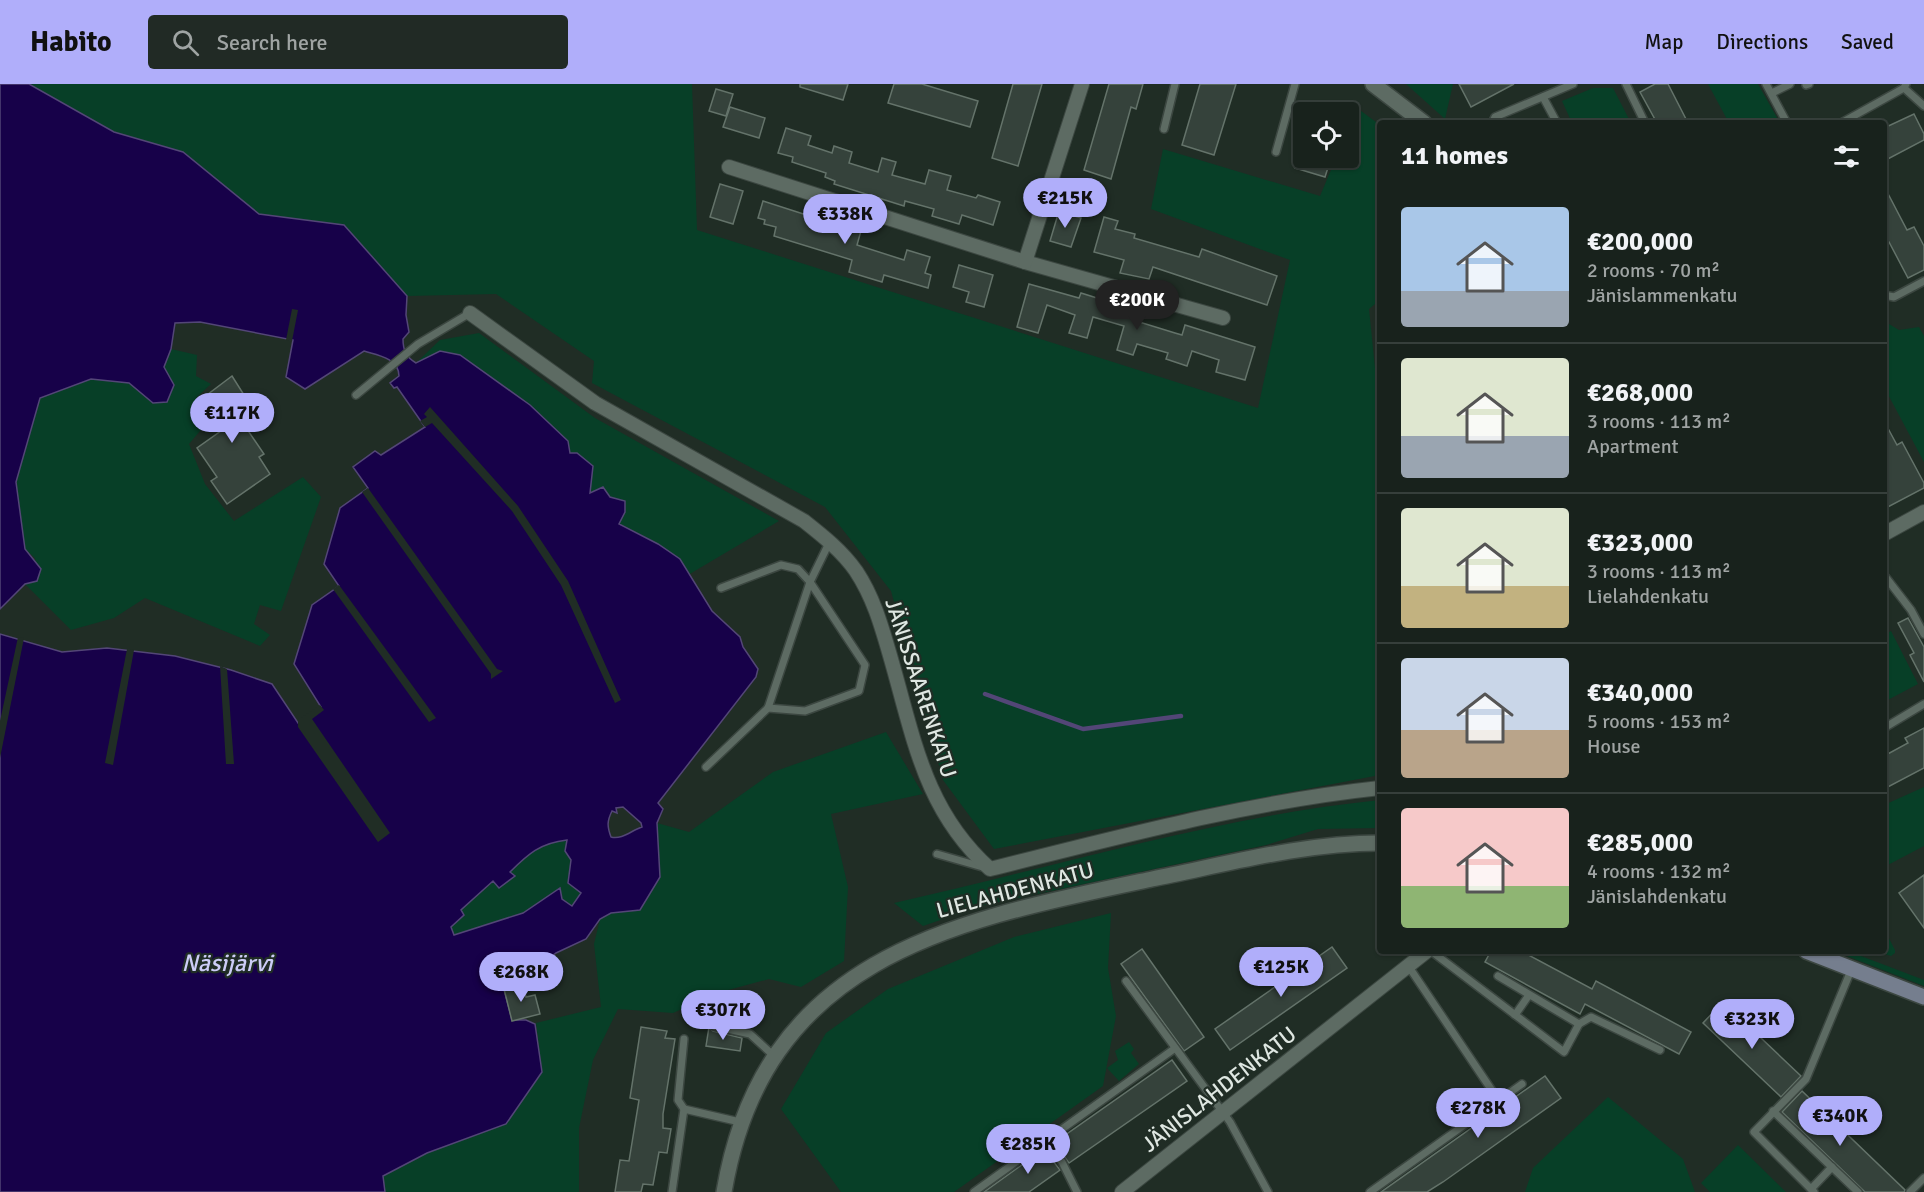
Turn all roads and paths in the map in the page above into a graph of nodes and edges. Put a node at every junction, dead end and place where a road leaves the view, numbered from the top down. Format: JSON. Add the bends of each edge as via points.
{"nodes":[{"id":1,"x":1082,"y":84,"type":"edge"},
{"id":2,"x":1175,"y":84,"type":"edge"},
{"id":3,"x":1295,"y":84,"type":"edge"},
{"id":4,"x":1373,"y":84,"type":"edge"},
{"id":5,"x":1573,"y":84,"type":"edge"},
{"id":6,"x":1626,"y":84,"type":"edge"},
{"id":7,"x":1766,"y":84,"type":"edge"},
{"id":8,"x":1790,"y":84,"type":"edge"},
{"id":9,"x":1905,"y":86,"type":"edge"},
{"id":10,"x":1772,"y":93,"type":"junction"},
{"id":11,"x":1543,"y":97,"type":"junction"},
{"id":12,"x":1924,"y":106,"type":"edge"},
{"id":13,"x":1421,"y":120,"type":"edge"},
{"id":14,"x":1494,"y":120,"type":"edge"},
{"id":15,"x":1555,"y":120,"type":"edge"},
{"id":16,"x":1644,"y":120,"type":"edge"},
{"id":17,"x":1786,"y":120,"type":"edge"},
{"id":18,"x":1846,"y":120,"type":"edge"},
{"id":19,"x":1164,"y":129,"type":"dead end"},
{"id":20,"x":1276,"y":152,"type":"dead end"},
{"id":21,"x":729,"y":167,"type":"dead end"},
{"id":22,"x":1025,"y":262,"type":"junction"},
{"id":23,"x":1924,"y":281,"type":"edge"},
{"id":24,"x":1887,"y":296,"type":"edge"},
{"id":25,"x":470,"y":313,"type":"joint"},
{"id":26,"x":1223,"y":318,"type":"dead end"},
{"id":27,"x":356,"y":395,"type":"dead end"},
{"id":28,"x":1924,"y":512,"type":"edge"},
{"id":29,"x":1887,"y":532,"type":"edge"},
{"id":30,"x":830,"y":541,"type":"junction"},
{"id":31,"x":1887,"y":581,"type":"edge"},
{"id":32,"x":810,"y":582,"type":"junction"},
{"id":33,"x":721,"y":588,"type":"dead end"},
{"id":34,"x":1924,"y":634,"type":"edge"},
{"id":35,"x":1924,"y":704,"type":"edge"},
{"id":36,"x":768,"y":708,"type":"junction"},
{"id":37,"x":1887,"y":726,"type":"edge"},
{"id":38,"x":706,"y":767,"type":"dead end"},
{"id":39,"x":1377,"y":788,"type":"edge"},
{"id":40,"x":1377,"y":843,"type":"edge"},
{"id":41,"x":937,"y":854,"type":"dead end"},
{"id":42,"x":990,"y":869,"type":"junction"},
{"id":43,"x":1424,"y":954,"type":"edge"},
{"id":44,"x":1435,"y":954,"type":"edge"},
{"id":45,"x":1814,"y":954,"type":"edge"},
{"id":46,"x":1409,"y":967,"type":"junction"},
{"id":47,"x":1852,"y":969,"type":"junction"},
{"id":48,"x":1498,"y":976,"type":"dead end"},
{"id":49,"x":1126,"y":981,"type":"dead end"},
{"id":50,"x":1529,"y":995,"type":"junction"},
{"id":51,"x":1924,"y":997,"type":"edge"},
{"id":52,"x":1515,"y":1014,"type":"junction"},
{"id":53,"x":1579,"y":1024,"type":"junction"},
{"id":54,"x":714,"y":1026,"type":"dead end"},
{"id":55,"x":684,"y":1039,"type":"dead end"},
{"id":56,"x":1174,"y":1049,"type":"junction"},
{"id":57,"x":1660,"y":1050,"type":"dead end"},
{"id":58,"x":774,"y":1056,"type":"junction"},
{"id":59,"x":1522,"y":1084,"type":"dead end"},
{"id":60,"x":1499,"y":1101,"type":"junction"},
{"id":61,"x":684,"y":1109,"type":"junction"},
{"id":62,"x":1773,"y":1111,"type":"junction"},
{"id":63,"x":1223,"y":1113,"type":"junction"},
{"id":64,"x":741,"y":1122,"type":"junction"},
{"id":65,"x":1045,"y":1141,"type":"junction"},
{"id":66,"x":1832,"y":1167,"type":"junction"},
{"id":67,"x":1924,"y":1178,"type":"edge"},
{"id":68,"x":1813,"y":1191,"type":"edge"},
{"id":69,"x":672,"y":1192,"type":"edge"},
{"id":70,"x":724,"y":1192,"type":"edge"},
{"id":71,"x":975,"y":1192,"type":"edge"},
{"id":72,"x":1077,"y":1192,"type":"edge"},
{"id":73,"x":1122,"y":1192,"type":"edge"},
{"id":74,"x":1268,"y":1192,"type":"edge"},
{"id":75,"x":1370,"y":1192,"type":"edge"},
{"id":76,"x":1858,"y":1192,"type":"edge"},
{"id":77,"x":1910,"y":1192,"type":"edge"}],
"edges":[{"from":1,"to":22,"type":"street"},
{"from":2,"to":19,"type":"lane"},
{"from":3,"to":20,"type":"lane"},
{"from":4,"to":13,"type":"street"},
{"from":5,"to":11,"type":"lane"},
{"from":6,"to":16,"type":"lane"},
{"from":7,"to":10,"type":"lane"},
{"from":8,"to":10,"type":"lane"},
{"from":9,"to":12,"type":"lane"},
{"from":9,"to":18,"type":"lane"},
{"from":10,"to":17,"type":"lane"},
{"from":11,"to":14,"type":"lane"},
{"from":11,"to":15,"type":"lane"},
{"from":21,"to":22,"type":"street"},
{"from":22,"to":26,"type":"street"},
{"from":23,"to":24,"type":"lane","via":[[1894,297]]},
{"from":25,"to":27,"type":"lane","via":[[418,344]]},
{"from":25,"to":30,"type":"street","name":"JÄNISSAARENKATU","via":[[595,403],[804,521]]},
{"from":28,"to":29,"type":"street"},
{"from":30,"to":32,"type":"lane"},
{"from":30,"to":42,"type":"street","name":"JÄNISSAARENKATU","via":[[856,571],[877,611],[926,781],[952,828],[970,852]]},
{"from":31,"to":34,"type":"lane","via":[[1911,610]]},
{"from":32,"to":33,"type":"lane","via":[[798,569],[781,565]]},
{"from":32,"to":36,"type":"lane"},
{"from":32,"to":36,"type":"lane","via":[[865,665],[859,691],[805,711]]},
{"from":35,"to":37,"type":"lane"},
{"from":36,"to":38,"type":"lane"},
{"from":39,"to":42,"type":"street","via":[[1183,821]]},
{"from":40,"to":58,"type":"street","name":"LIELAHDENKATU","via":[[1292,851],[982,918],[930,937],[867,968],[815,1008]]},
{"from":41,"to":42,"type":"lane"},
{"from":43,"to":46,"type":"street","name":"JÄNISLAHDENKATU"},
{"from":44,"to":52,"type":"lane"},
{"from":45,"to":47,"type":"main road"},
{"from":46,"to":60,"type":"lane"},
{"from":46,"to":63,"type":"street","name":"JÄNISLAHDENKATU"},
{"from":47,"to":51,"type":"main road"},
{"from":47,"to":62,"type":"lane","via":[[1806,1079]]},
{"from":48,"to":50,"type":"lane"},
{"from":49,"to":56,"type":"lane"},
{"from":50,"to":52,"type":"lane"},
{"from":50,"to":53,"type":"lane"},
{"from":52,"to":53,"type":"lane","via":[[1564,1052]]},
{"from":53,"to":57,"type":"lane","via":[[1591,1017]]},
{"from":54,"to":58,"type":"lane","via":[[750,1034]]},
{"from":55,"to":61,"type":"lane","via":[[678,1100]]},
{"from":56,"to":63,"type":"lane"},
{"from":56,"to":65,"type":"lane"},
{"from":58,"to":64,"type":"street","name":"LIELAHDENKATU","via":[[753,1090]]},
{"from":59,"to":60,"type":"lane"},
{"from":60,"to":75,"type":"lane"},
{"from":61,"to":64,"type":"lane"},
{"from":61,"to":69,"type":"lane"},
{"from":62,"to":66,"type":"lane"},
{"from":62,"to":68,"type":"lane","via":[[1754,1132]]},
{"from":63,"to":73,"type":"street","name":"JÄNISLAHDENKATU"},
{"from":63,"to":74,"type":"lane"},
{"from":64,"to":70,"type":"street","name":"LIELAHDENKATU"},
{"from":65,"to":71,"type":"lane"},
{"from":65,"to":72,"type":"lane","via":[[1062,1162]]},
{"from":66,"to":68,"type":"lane"},
{"from":66,"to":76,"type":"lane"},
{"from":67,"to":77,"type":"lane"}]}
